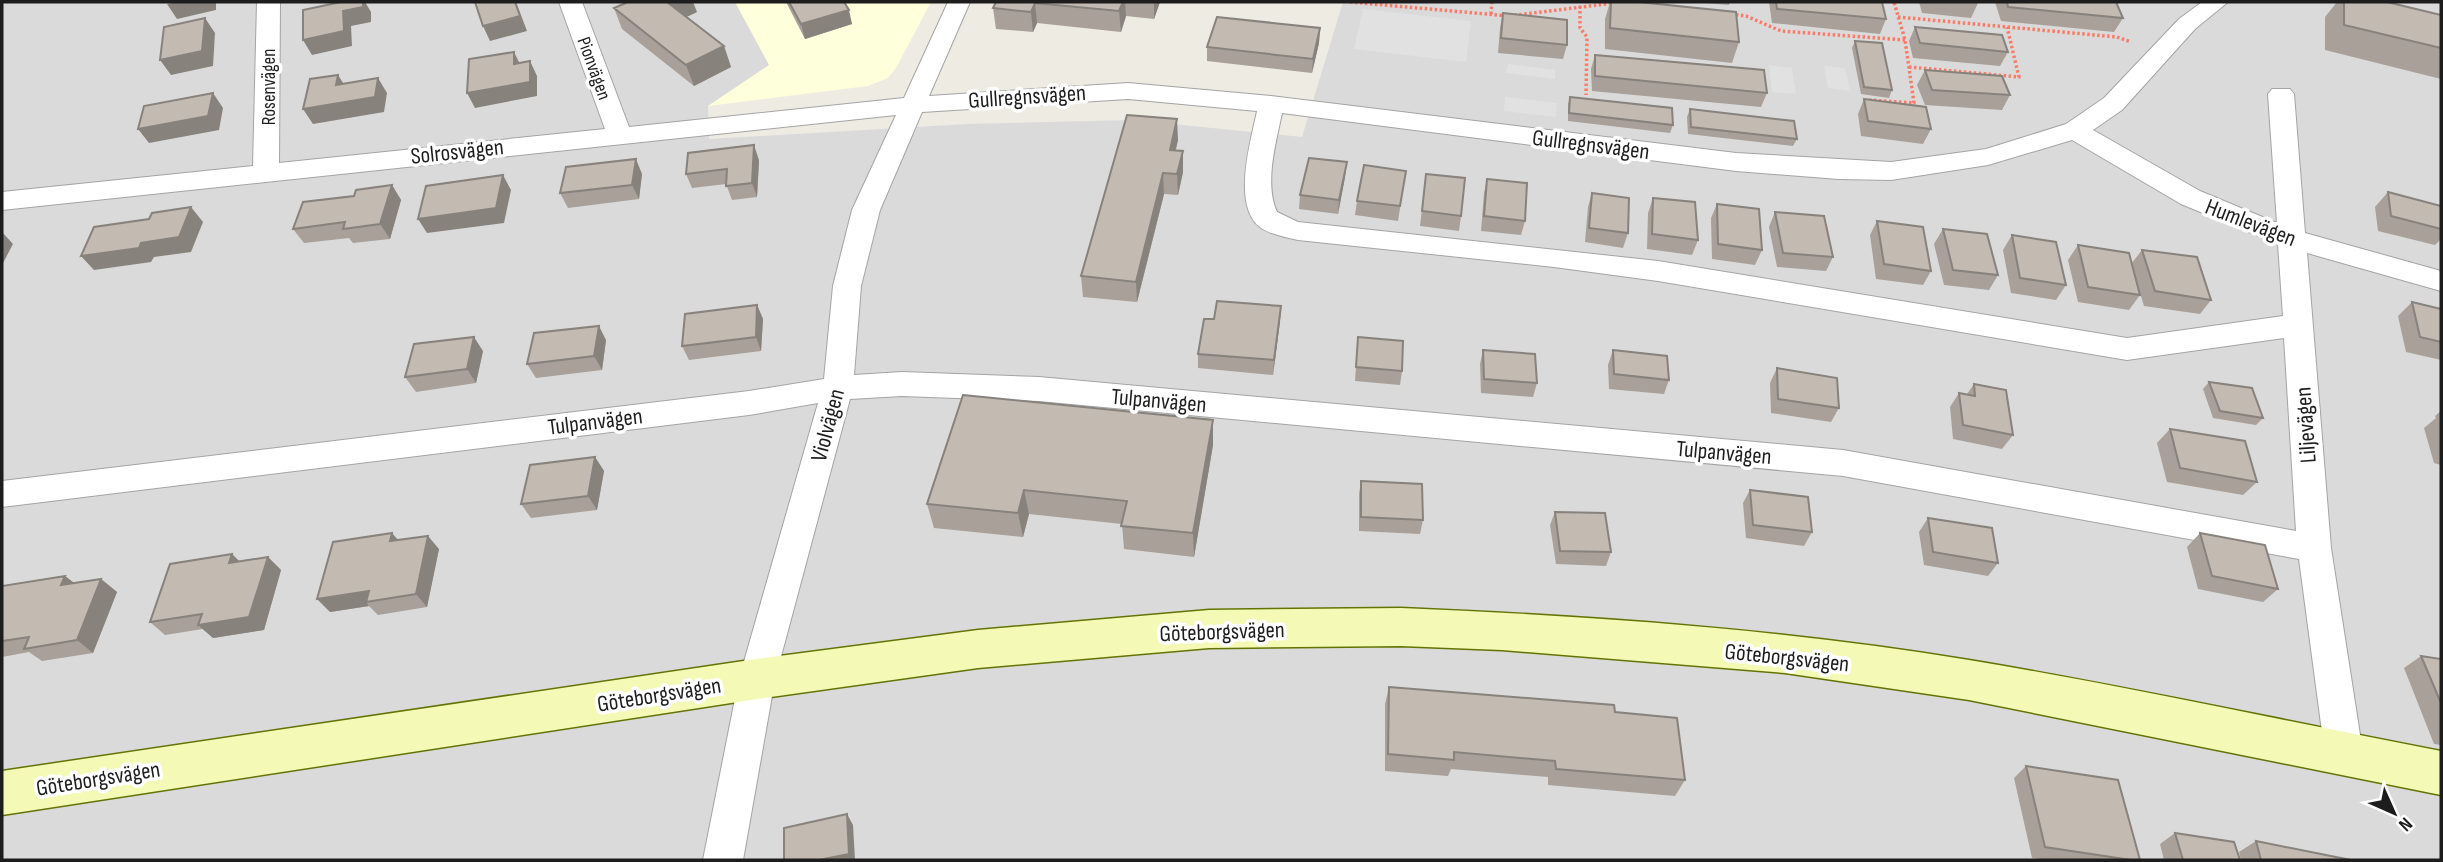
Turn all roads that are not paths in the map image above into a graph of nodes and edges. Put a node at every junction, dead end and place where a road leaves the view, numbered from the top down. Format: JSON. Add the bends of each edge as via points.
{"nodes":[{"id":1,"x":268,"y":2,"type":"edge"},
{"id":2,"x":570,"y":2,"type":"edge"},
{"id":3,"x":958,"y":2,"type":"edge"},
{"id":4,"x":2217,"y":2,"type":"edge"},
{"id":5,"x":2281,"y":94,"type":"dead end"},
{"id":6,"x":912,"y":104,"type":"junction"},
{"id":7,"x":1271,"y":104,"type":"junction"},
{"id":8,"x":2075,"y":130,"type":"junction"},
{"id":9,"x":619,"y":133,"type":"junction"},
{"id":10,"x":266,"y":172,"type":"junction"},
{"id":11,"x":2,"y":201,"type":"edge"},
{"id":12,"x":2290,"y":239,"type":"junction"},
{"id":13,"x":2441,"y":281,"type":"edge"},
{"id":14,"x":2298,"y":325,"type":"junction"},
{"id":15,"x":838,"y":388,"type":"junction"},
{"id":16,"x":2,"y":494,"type":"edge"},
{"id":17,"x":2314,"y":548,"type":"junction"},
{"id":18,"x":757,"y":679,"type":"junction"},
{"id":19,"x":2344,"y":754,"type":"junction"},
{"id":20,"x":2441,"y":773,"type":"edge"},
{"id":21,"x":2,"y":793,"type":"edge"},
{"id":22,"x":723,"y":860,"type":"edge"}],
"edges":[{"from":1,"to":10,"type":"street","name":"Rosenvägen"},
{"from":2,"to":9,"type":"street","name":"Pionvägen"},
{"from":3,"to":6,"type":"street","name":"Violvägen"},
{"from":4,"to":8,"type":"street","name":"Gullregnsvägen","via":[[2187,24],[2113,104]]},
{"from":5,"to":12,"type":"street","name":"Liljevägen"},
{"from":6,"to":7,"type":"street","name":"Gullregnsvägen","via":[[1128,90]]},
{"from":6,"to":9,"type":"street","name":"Solrosvägen"},
{"from":6,"to":15,"type":"street","name":"Violvägen","via":[[866,210],[847,286]]},
{"from":7,"to":8,"type":"street","name":"Gullregnsvägen","via":[[1737,162],[1839,170],[1937,166],[2020,149]]},
{"from":7,"to":14,"type":"street","via":[[1258,190],[1261,208],[1268,219],[1298,231],[1658,271],[2127,349]]},
{"from":8,"to":12,"type":"street","name":"Humlevägen","via":[[2188,197]]},
{"from":9,"to":10,"type":"street","name":"Solrosvägen"},
{"from":10,"to":11,"type":"street","name":"Solrosvägen"},
{"from":12,"to":13,"type":"street","name":"Humlevägen"},
{"from":12,"to":14,"type":"street","name":"Liljevägen"},
{"from":14,"to":17,"type":"street","name":"Liljevägen"},
{"from":15,"to":16,"type":"street","name":"Tulpanvägen","via":[[750,403]]},
{"from":15,"to":17,"type":"street","name":"Tulpanvägen","via":[[902,384],[1039,389],[1843,463]]},
{"from":15,"to":18,"type":"street","name":"Violvägen"},
{"from":17,"to":19,"type":"street","name":"Liljevägen"},
{"from":18,"to":19,"type":"street","name":"Göteborgsvägen","via":[[978,649],[1209,629],[1502,631],[1785,654],[1969,680]]},
{"from":18,"to":21,"type":"street","name":"Göteborgsvägen"},
{"from":18,"to":22,"type":"street","name":"Violvägen"},
{"from":19,"to":20,"type":"street","name":"Göteborgsvägen"}]}
